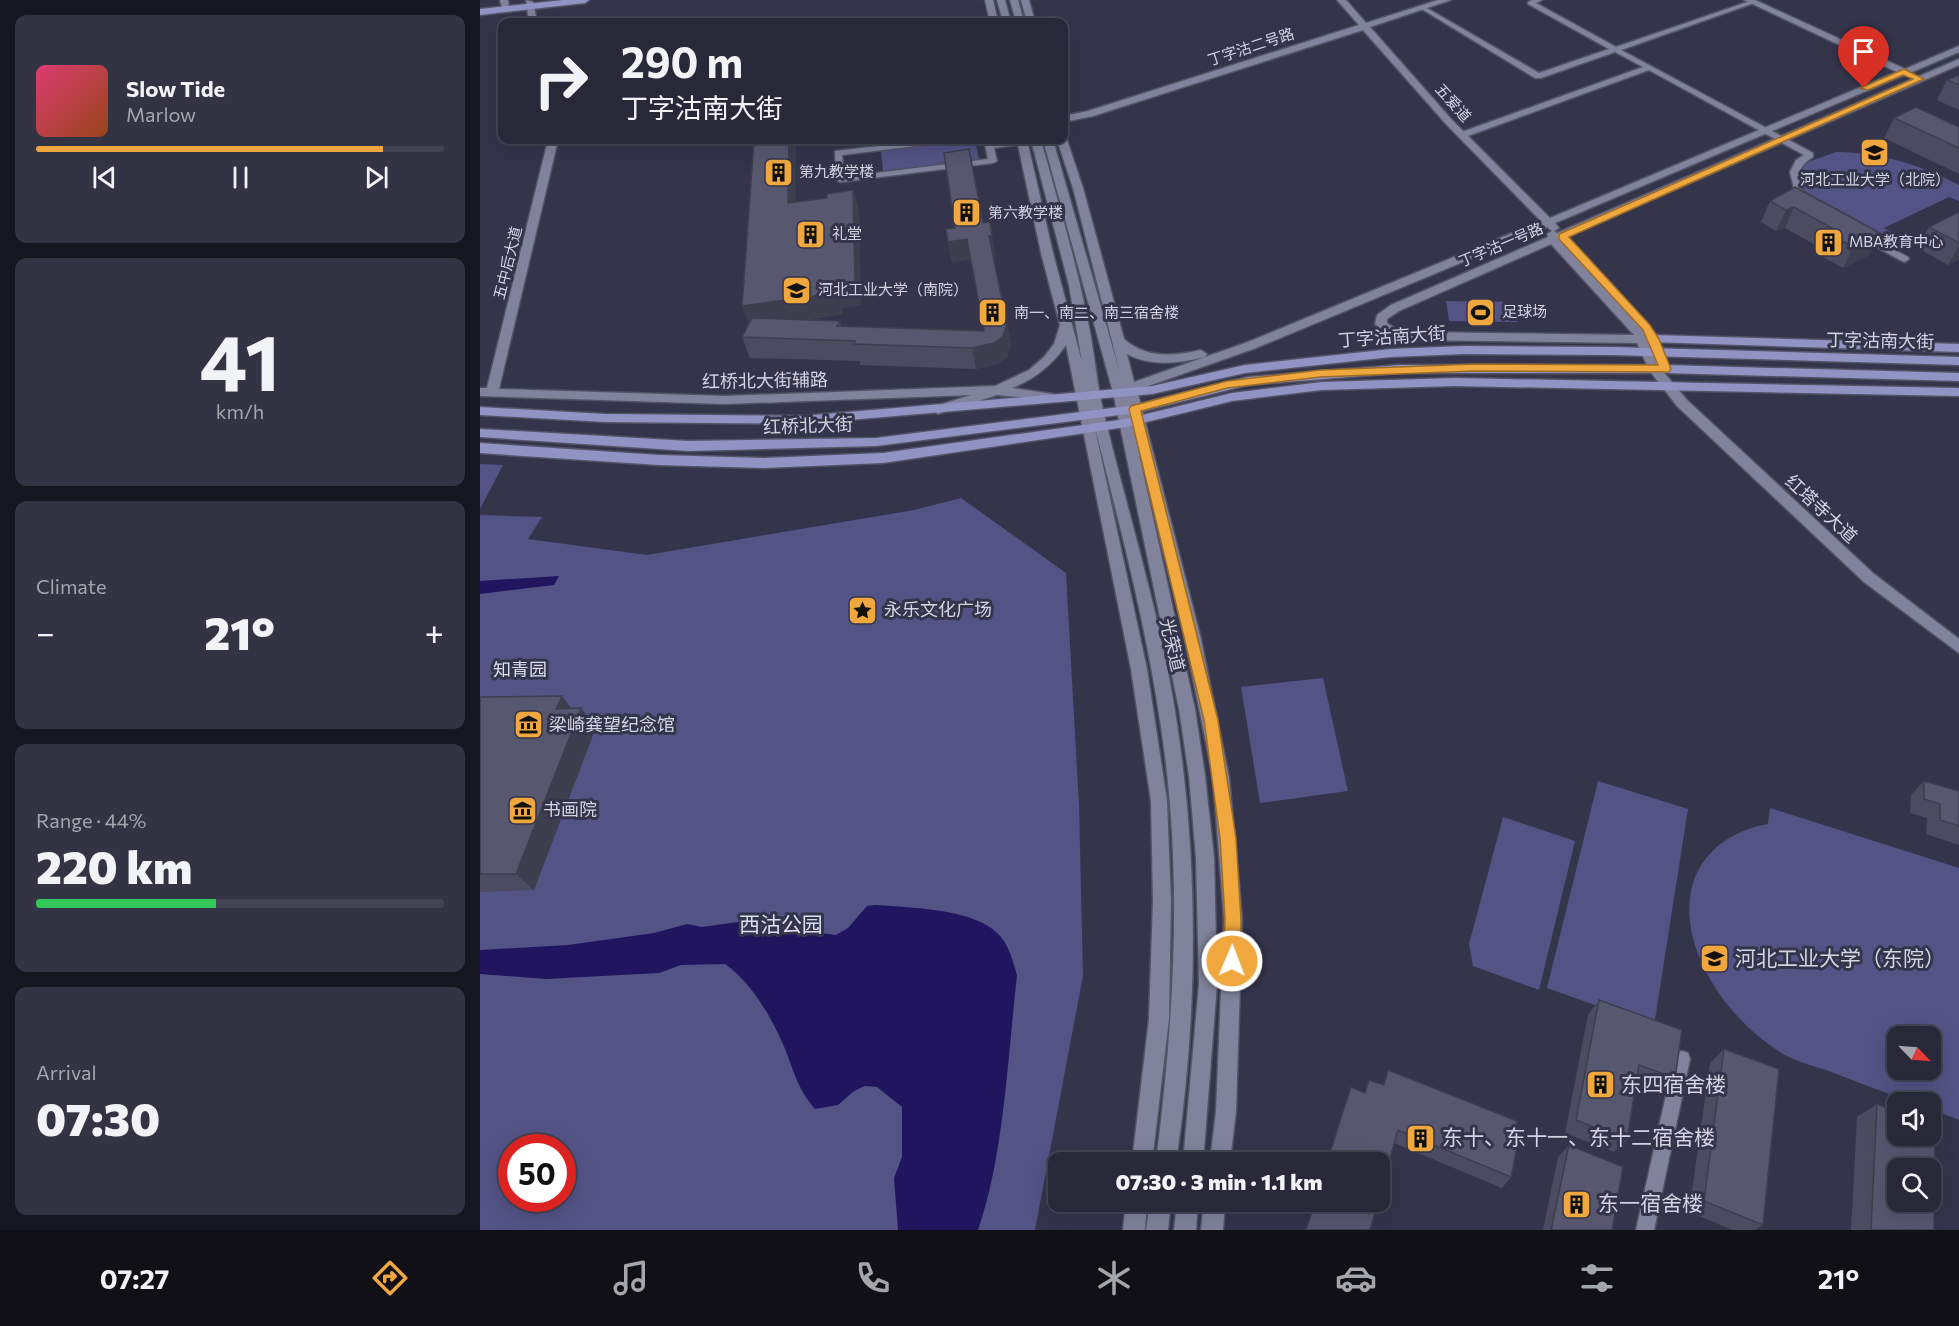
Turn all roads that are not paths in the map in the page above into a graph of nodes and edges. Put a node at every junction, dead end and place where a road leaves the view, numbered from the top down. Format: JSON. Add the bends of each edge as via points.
{"nodes":[{"id":1,"x":546,"y":0,"type":"edge"},
{"id":2,"x":585,"y":0,"type":"edge"},
{"id":3,"x":989,"y":0,"type":"edge"},
{"id":4,"x":1001,"y":0,"type":"edge"},
{"id":5,"x":1014,"y":0,"type":"edge"},
{"id":6,"x":1025,"y":0,"type":"edge"},
{"id":7,"x":1341,"y":0,"type":"edge"},
{"id":8,"x":1447,"y":0,"type":"edge"},
{"id":9,"x":1539,"y":0,"type":"edge"},
{"id":10,"x":1750,"y":1,"type":"edge"},
{"id":11,"x":505,"y":4,"type":"edge"},
{"id":12,"x":529,"y":4,"type":"junction"},
{"id":13,"x":480,"y":7,"type":"edge"},
{"id":14,"x":1423,"y":8,"type":"junction"},
{"id":15,"x":480,"y":12,"type":"edge"},
{"id":16,"x":532,"y":18,"type":"edge"},
{"id":17,"x":993,"y":18,"type":"edge"},
{"id":18,"x":1006,"y":18,"type":"edge"},
{"id":19,"x":1019,"y":18,"type":"edge"},
{"id":20,"x":1030,"y":18,"type":"edge"},
{"id":21,"x":1365,"y":27,"type":"junction"},
{"id":22,"x":1617,"y":49,"type":"junction"},
{"id":23,"x":1959,"y":49,"type":"edge"},
{"id":24,"x":1959,"y":62,"type":"edge"},
{"id":25,"x":1651,"y":67,"type":"junction"},
{"id":26,"x":1904,"y":72,"type":"junction"},
{"id":27,"x":1920,"y":79,"type":"junction"},
{"id":28,"x":1068,"y":119,"type":"edge"},
{"id":29,"x":1766,"y":129,"type":"junction"},
{"id":30,"x":1461,"y":135,"type":"junction"},
{"id":31,"x":1784,"y":139,"type":"junction"},
{"id":32,"x":552,"y":144,"type":"edge"},
{"id":33,"x":914,"y":144,"type":"edge"},
{"id":34,"x":989,"y":144,"type":"edge"},
{"id":35,"x":1028,"y":144,"type":"edge"},
{"id":36,"x":1028,"y":144,"type":"edge"},
{"id":37,"x":1049,"y":144,"type":"edge"},
{"id":38,"x":1063,"y":144,"type":"edge"},
{"id":39,"x":1811,"y":206,"type":"edge"},
{"id":40,"x":1548,"y":222,"type":"junction"},
{"id":41,"x":1854,"y":231,"type":"edge"},
{"id":42,"x":1558,"y":238,"type":"junction"},
{"id":43,"x":1905,"y":259,"type":"dead end"},
{"id":44,"x":1066,"y":327,"type":"junction"},
{"id":45,"x":1277,"y":334,"type":"junction"},
{"id":46,"x":1649,"y":338,"type":"junction"},
{"id":47,"x":1118,"y":341,"type":"junction"},
{"id":48,"x":1832,"y":346,"type":"junction"},
{"id":49,"x":1959,"y":348,"type":"edge"},
{"id":50,"x":1654,"y":352,"type":"junction"},
{"id":51,"x":1908,"y":360,"type":"junction"},
{"id":52,"x":1959,"y":361,"type":"edge"},
{"id":53,"x":1660,"y":369,"type":"junction"},
{"id":54,"x":1959,"y":377,"type":"edge"},
{"id":55,"x":1669,"y":386,"type":"junction"},
{"id":56,"x":991,"y":390,"type":"junction"},
{"id":57,"x":1126,"y":390,"type":"junction"},
{"id":58,"x":1959,"y":392,"type":"edge"},
{"id":59,"x":486,"y":393,"type":"edge"},
{"id":60,"x":1088,"y":394,"type":"junction"},
{"id":61,"x":1049,"y":397,"type":"junction"},
{"id":62,"x":480,"y":411,"type":"edge"},
{"id":63,"x":935,"y":411,"type":"junction"},
{"id":64,"x":1130,"y":416,"type":"junction"},
{"id":65,"x":1093,"y":421,"type":"junction"},
{"id":66,"x":480,"y":432,"type":"edge"},
{"id":67,"x":480,"y":448,"type":"edge"},
{"id":68,"x":1959,"y":647,"type":"edge"},
{"id":69,"x":1682,"y":1059,"type":"edge"},
{"id":70,"x":1143,"y":1152,"type":"edge"},
{"id":71,"x":1167,"y":1152,"type":"edge"},
{"id":72,"x":1194,"y":1152,"type":"edge"},
{"id":73,"x":1221,"y":1152,"type":"edge"},
{"id":74,"x":1136,"y":1212,"type":"edge"},
{"id":75,"x":1160,"y":1212,"type":"edge"},
{"id":76,"x":1187,"y":1212,"type":"edge"},
{"id":77,"x":1214,"y":1212,"type":"edge"},
{"id":78,"x":1134,"y":1230,"type":"edge"},
{"id":79,"x":1157,"y":1230,"type":"edge"},
{"id":80,"x":1185,"y":1230,"type":"edge"},
{"id":81,"x":1212,"y":1230,"type":"edge"},
{"id":82,"x":1646,"y":1230,"type":"edge"}],
"edges":[{"from":1,"to":12,"type":"main road"},
{"from":2,"to":12,"type":"main road"},
{"from":3,"to":17,"type":"main road"},
{"from":4,"to":18,"type":"main road"},
{"from":5,"to":19,"type":"main road"},
{"from":6,"to":20,"type":"main road"},
{"from":7,"to":21,"type":"main road","name":"五爱道"},
{"from":8,"to":14,"type":"main road","name":"丁字沽二号路"},
{"from":9,"to":22,"type":"street","via":[[1530,3]]},
{"from":10,"to":22,"type":"street"},
{"from":10,"to":26,"type":"main road"},
{"from":11,"to":12,"type":"main road"},
{"from":11,"to":13,"type":"main road"},
{"from":11,"to":15,"type":"main road"},
{"from":12,"to":16,"type":"main road"},
{"from":14,"to":21,"type":"main road","name":"丁字沽二号路"},
{"from":14,"to":22,"type":"street","via":[[1538,76]]},
{"from":21,"to":28,"type":"main road","name":"丁字沽二号路"},
{"from":21,"to":30,"type":"main road","name":"五爱道"},
{"from":22,"to":25,"type":"street"},
{"from":23,"to":26,"type":"main road","name":"丁字沽一号路"},
{"from":24,"to":27,"type":"main road","name":"丁字沽一号路"},
{"from":25,"to":29,"type":"street"},
{"from":25,"to":30,"type":"street"},
{"from":26,"to":27,"type":"main road"},
{"from":26,"to":29,"type":"main road","name":"丁字沽一号路"},
{"from":27,"to":31,"type":"main road","name":"丁字沽一号路"},
{"from":29,"to":31,"type":"street"},
{"from":29,"to":40,"type":"main road","name":"丁字沽一号路"},
{"from":30,"to":40,"type":"main road","name":"五爱道"},
{"from":31,"to":39,"type":"street","via":[[1810,155],[1799,162],[1794,172],[1799,193]]},
{"from":31,"to":42,"type":"main road","name":"丁字沽一号路"},
{"from":32,"to":59,"type":"main road","name":"五中后大道"},
{"from":33,"to":34,"type":"street","via":[[838,153],[840,180],[993,161]]},
{"from":35,"to":60,"type":"main road","via":[[1079,304]]},
{"from":36,"to":44,"type":"main road","via":[[1047,253]]},
{"from":37,"to":57,"type":"main road"},
{"from":38,"to":47,"type":"main road"},
{"from":40,"to":42,"type":"main road","name":"五爱道"},
{"from":40,"to":45,"type":"main road","name":"丁字沽一号路"},
{"from":41,"to":43,"type":"street"},
{"from":42,"to":46,"type":"main road","name":"五爱道","via":[[1637,316]]},
{"from":42,"to":46,"type":"main road","name":"丁字沽一号路","via":[[1395,309],[1381,318],[1381,324],[1392,332],[1413,336]]},
{"from":44,"to":56,"type":"main road","via":[[1064,340],[1049,360],[1026,376]]},
{"from":44,"to":60,"type":"main road"},
{"from":45,"to":47,"type":"main road","via":[[1200,355],[1173,358],[1136,354]]},
{"from":45,"to":57,"type":"main road","name":"丁字沽一号路"},
{"from":46,"to":48,"type":"main road"},
{"from":46,"to":50,"type":"main road","name":"五爱道"},
{"from":47,"to":57,"type":"main road"},
{"from":48,"to":49,"type":"main road"},
{"from":48,"to":51,"type":"main road"},
{"from":50,"to":51,"type":"main road","name":"丁字沽南大街"},
{"from":50,"to":53,"type":"main road","name":"红塔寺大道"},
{"from":50,"to":57,"type":"main road","name":"丁字沽南大街","via":[[1464,350],[1391,354],[1245,369],[1165,388]]},
{"from":51,"to":52,"type":"main road","name":"丁字沽南大街"},
{"from":53,"to":54,"type":"main road","name":"丁字沽南大街"},
{"from":53,"to":55,"type":"main road","name":"红塔寺大道"},
{"from":53,"to":64,"type":"main road","name":"丁字沽南大街","via":[[1475,368],[1320,373],[1227,384]]},
{"from":55,"to":58,"type":"main road"},
{"from":55,"to":64,"type":"main road","via":[[1441,382],[1322,386],[1232,397]]},
{"from":55,"to":68,"type":"main road","name":"红塔寺大道","via":[[1821,536]]},
{"from":56,"to":59,"type":"main road","name":"红桥北大街辅路","via":[[725,400]]},
{"from":56,"to":61,"type":"main road","name":"红桥北大街辅路"},
{"from":56,"to":63,"type":"main road"},
{"from":57,"to":60,"type":"main road","name":"红桥北大街"},
{"from":57,"to":64,"type":"main road"},
{"from":60,"to":61,"type":"main road","name":"红桥北大街"},
{"from":60,"to":65,"type":"main road"},
{"from":61,"to":63,"type":"main road","name":"红桥北大街"},
{"from":62,"to":63,"type":"main road","name":"红桥北大街","via":[[605,418],[802,420]]},
{"from":64,"to":65,"type":"main road"},
{"from":64,"to":72,"type":"main road","name":"光荣道","via":[[1186,709],[1202,819],[1208,984]]},
{"from":64,"to":73,"type":"main road","via":[[1211,720],[1228,838],[1233,919],[1232,1004]]},
{"from":65,"to":66,"type":"main road","name":"红桥北大街","via":[[876,442],[788,446],[689,446]]},
{"from":65,"to":67,"type":"main road","via":[[883,458],[764,463]]},
{"from":65,"to":70,"type":"main road","via":[[1159,801],[1159,1019]]},
{"from":65,"to":71,"type":"main road","name":"光荣道","via":[[1165,699],[1181,840],[1185,968]]},
{"from":69,"to":82,"type":"street"},
{"from":74,"to":78,"type":"main road"},
{"from":75,"to":79,"type":"main road"},
{"from":76,"to":80,"type":"main road"},
{"from":77,"to":81,"type":"main road"}]}
